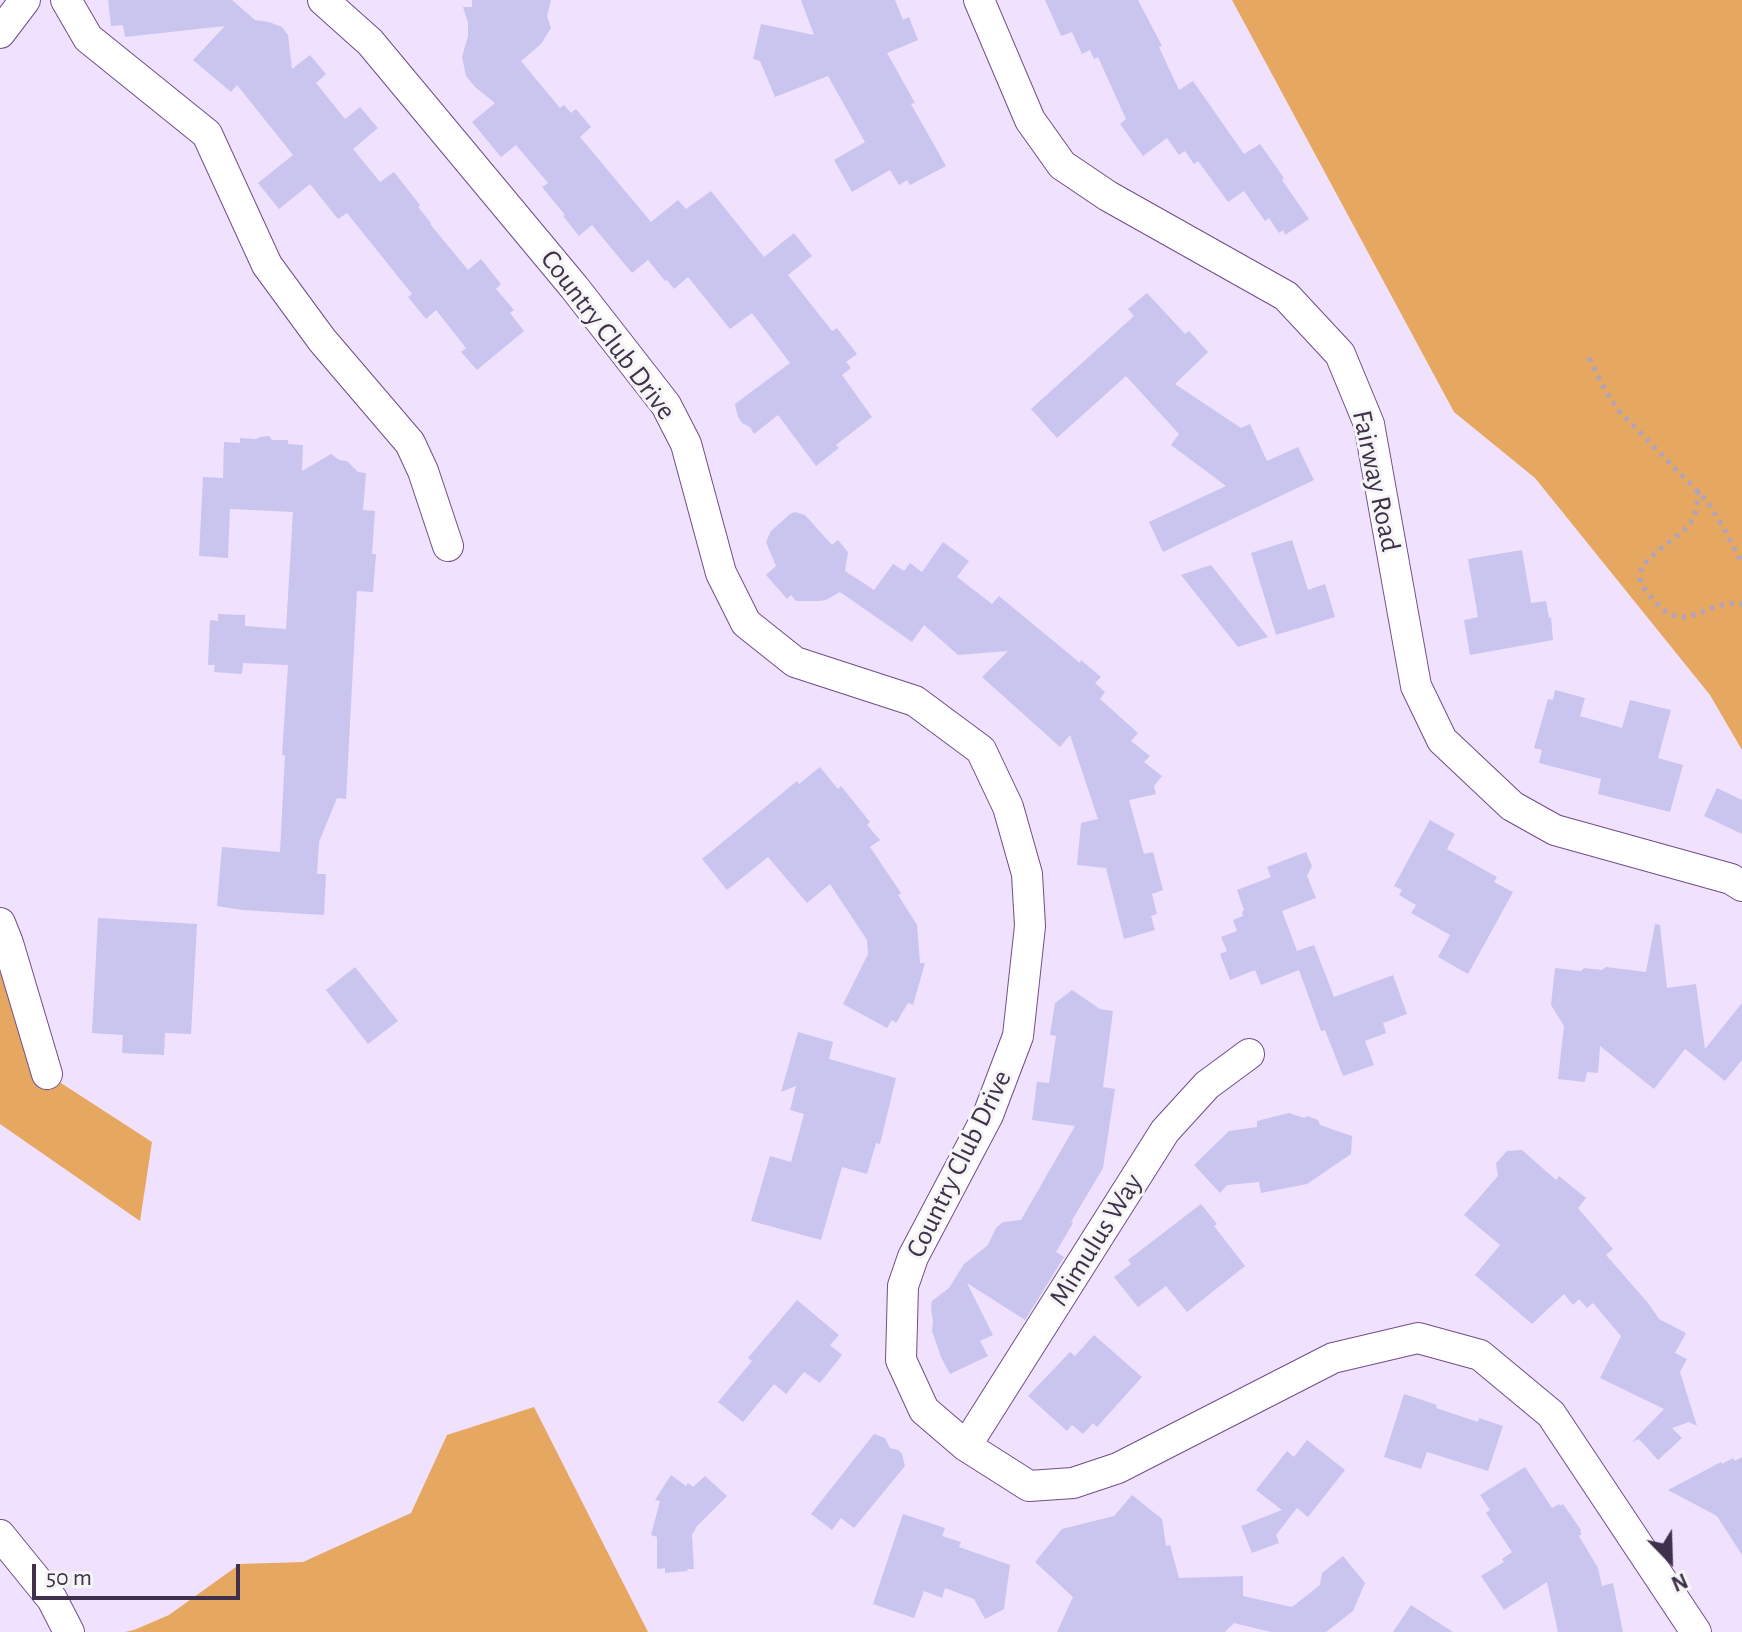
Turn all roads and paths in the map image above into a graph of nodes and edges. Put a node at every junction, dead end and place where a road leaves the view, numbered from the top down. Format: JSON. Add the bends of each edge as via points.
{"nodes":[{"id":1,"x":25,"y":0,"type":"edge"},
{"id":2,"x":66,"y":0,"type":"edge"},
{"id":3,"x":323,"y":0,"type":"edge"},
{"id":4,"x":979,"y":0,"type":"edge"},
{"id":5,"x":0,"y":33,"type":"edge"},
{"id":6,"x":1589,"y":358,"type":"dead end"},
{"id":7,"x":1698,"y":491,"type":"junction"},
{"id":8,"x":448,"y":546,"type":"dead end"},
{"id":9,"x":1742,"y":563,"type":"edge"},
{"id":10,"x":1742,"y":604,"type":"edge"},
{"id":11,"x":1742,"y":886,"type":"edge"},
{"id":12,"x":0,"y":923,"type":"edge"},
{"id":13,"x":1249,"y":1054,"type":"dead end"},
{"id":14,"x":47,"y":1074,"type":"dead end"},
{"id":15,"x":966,"y":1446,"type":"junction"},
{"id":16,"x":0,"y":1535,"type":"edge"},
{"id":17,"x":69,"y":1632,"type":"edge"},
{"id":18,"x":1696,"y":1632,"type":"edge"}],
"edges":[{"from":1,"to":5,"type":"street"},
{"from":2,"to":8,"type":"street","via":[[88,38],[207,134],[267,265],[322,340],[410,443]]},
{"from":3,"to":15,"type":"street","name":"Country Club Drive","via":[[370,42],[666,405],[686,444],[721,573],[746,623],[795,662],[915,701],[981,750],[1008,807],[1027,874],[1030,926],[1018,1036],[988,1115],[903,1286],[901,1360],[924,1410]]},
{"from":4,"to":11,"type":"street","name":"Fairway Road","via":[[1030,120],[1062,165],[1286,296],[1340,354],[1369,424],[1416,686],[1442,740],[1512,806],[1555,830]]},
{"from":6,"to":7,"type":"path","via":[[1619,411]]},
{"from":7,"to":9,"type":"path"},
{"from":7,"to":10,"type":"path","via":[[1693,519],[1645,562],[1639,573],[1642,584],[1673,615],[1693,616],[1731,602]]},
{"from":12,"to":14,"type":"street"},
{"from":13,"to":15,"type":"street","name":"Mimulus Way","via":[[1207,1085],[1165,1131]]},
{"from":15,"to":18,"type":"street","name":"Country Club Drive","via":[[1029,1486],[1073,1483],[1118,1468],[1333,1358],[1418,1338],[1480,1355],[1551,1414]]},
{"from":16,"to":17,"type":"street","via":[[52,1599]]}]}
